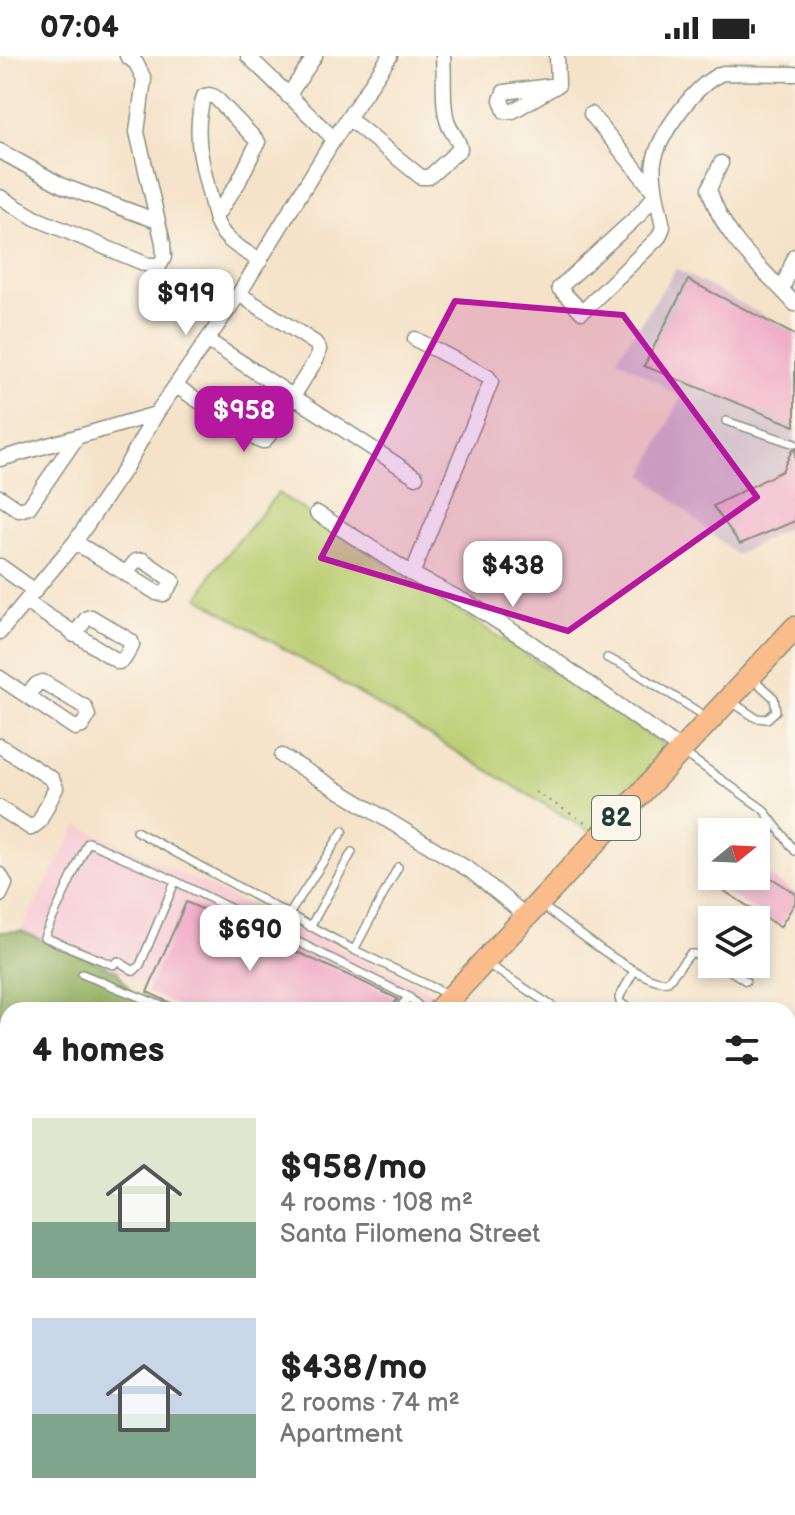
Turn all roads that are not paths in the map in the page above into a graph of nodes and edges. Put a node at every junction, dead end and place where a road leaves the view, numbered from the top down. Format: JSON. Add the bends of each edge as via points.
{"nodes":[{"id":1,"x":127,"y":56,"type":"edge"},
{"id":2,"x":248,"y":56,"type":"edge"},
{"id":3,"x":315,"y":56,"type":"edge"},
{"id":4,"x":390,"y":56,"type":"edge"},
{"id":5,"x":443,"y":56,"type":"edge"},
{"id":6,"x":557,"y":56,"type":"edge"},
{"id":7,"x":795,"y":74,"type":"edge"},
{"id":8,"x":558,"y":85,"type":"dead end"},
{"id":9,"x":288,"y":96,"type":"junction"},
{"id":10,"x":591,"y":114,"type":"dead end"},
{"id":11,"x":348,"y":118,"type":"junction"},
{"id":12,"x":334,"y":139,"type":"junction"},
{"id":13,"x":0,"y":151,"type":"edge"},
{"id":14,"x":721,"y":163,"type":"dead end"},
{"id":15,"x":656,"y":194,"type":"junction"},
{"id":16,"x":0,"y":197,"type":"edge"},
{"id":17,"x":215,"y":217,"type":"junction"},
{"id":18,"x":157,"y":221,"type":"junction"},
{"id":19,"x":795,"y":256,"type":"edge"},
{"id":20,"x":260,"y":261,"type":"junction"},
{"id":21,"x":199,"y":286,"type":"dead end"},
{"id":22,"x":782,"y":290,"type":"junction"},
{"id":23,"x":239,"y":294,"type":"junction"},
{"id":24,"x":795,"y":304,"type":"edge"},
{"id":25,"x":229,"y":309,"type":"junction"},
{"id":26,"x":415,"y":339,"type":"dead end"},
{"id":27,"x":207,"y":340,"type":"junction"},
{"id":28,"x":176,"y":386,"type":"junction"},
{"id":29,"x":293,"y":397,"type":"junction"},
{"id":30,"x":156,"y":414,"type":"junction"},
{"id":31,"x":726,"y":421,"type":"dead end"},
{"id":32,"x":77,"y":437,"type":"junction"},
{"id":33,"x":795,"y":444,"type":"edge"},
{"id":34,"x":0,"y":459,"type":"edge"},
{"id":35,"x":416,"y":477,"type":"dead end"},
{"id":36,"x":0,"y":497,"type":"edge"},
{"id":37,"x":317,"y":513,"type":"dead end"},
{"id":38,"x":75,"y":542,"type":"junction"},
{"id":39,"x":0,"y":566,"type":"edge"},
{"id":40,"x":126,"y":573,"type":"dead end"},
{"id":41,"x":412,"y":574,"type":"junction"},
{"id":42,"x":31,"y":596,"type":"junction"},
{"id":43,"x":795,"y":628,"type":"edge"},
{"id":44,"x":0,"y":632,"type":"edge"},
{"id":45,"x":74,"y":635,"type":"dead end"},
{"id":46,"x":607,"y":658,"type":"dead end"},
{"id":47,"x":750,"y":676,"type":"junction"},
{"id":48,"x":0,"y":678,"type":"edge"},
{"id":49,"x":27,"y":695,"type":"dead end"},
{"id":50,"x":728,"y":700,"type":"junction"},
{"id":51,"x":709,"y":720,"type":"junction"},
{"id":52,"x":0,"y":746,"type":"edge"},
{"id":53,"x":680,"y":749,"type":"junction"},
{"id":54,"x":282,"y":756,"type":"dead end"},
{"id":55,"x":0,"y":808,"type":"edge"},
{"id":56,"x":136,"y":831,"type":"dead end"},
{"id":57,"x":343,"y":831,"type":"dead end"},
{"id":58,"x":795,"y":851,"type":"edge"},
{"id":59,"x":352,"y":852,"type":"dead end"},
{"id":60,"x":398,"y":867,"type":"dead end"},
{"id":61,"x":0,"y":875,"type":"edge"},
{"id":62,"x":175,"y":882,"type":"junction"},
{"id":63,"x":0,"y":895,"type":"edge"},
{"id":64,"x":532,"y":909,"type":"junction"},
{"id":65,"x":288,"y":916,"type":"junction"},
{"id":66,"x":310,"y":927,"type":"junction"},
{"id":67,"x":354,"y":950,"type":"junction"},
{"id":68,"x":698,"y":954,"type":"edge"},
{"id":69,"x":484,"y":961,"type":"junction"},
{"id":70,"x":634,"y":971,"type":"junction"},
{"id":71,"x":82,"y":974,"type":"dead end"},
{"id":72,"x":741,"y":978,"type":"edge"},
{"id":73,"x":746,"y":981,"type":"dead end"},
{"id":74,"x":409,"y":997,"type":"junction"},
{"id":75,"x":152,"y":1002,"type":"edge"},
{"id":76,"x":404,"y":1002,"type":"edge"},
{"id":77,"x":414,"y":1002,"type":"edge"},
{"id":78,"x":443,"y":1002,"type":"edge"},
{"id":79,"x":446,"y":1002,"type":"edge"},
{"id":80,"x":546,"y":1002,"type":"edge"},
{"id":81,"x":620,"y":1002,"type":"edge"}],
"edges":[{"from":1,"to":18,"type":"street","via":[[144,79],[137,132]]},
{"from":2,"to":9,"type":"street"},
{"from":3,"to":9,"type":"street"},
{"from":4,"to":11,"type":"street"},
{"from":5,"to":11,"type":"street","via":[[449,127],[460,149],[429,177],[421,177]]},
{"from":6,"to":8,"type":"street"},
{"from":7,"to":15,"type":"street","via":[[712,77],[659,145],[653,164]]},
{"from":9,"to":12,"type":"street"},
{"from":10,"to":15,"type":"street"},
{"from":11,"to":12,"type":"street"},
{"from":12,"to":20,"type":"street"},
{"from":13,"to":18,"type":"street","via":[[63,186]]},
{"from":14,"to":22,"type":"street","via":[[709,189],[722,222],[745,255]]},
{"from":15,"to":15,"type":"street","via":[[559,288],[582,312],[659,237],[663,227]]},
{"from":16,"to":18,"type":"street","via":[[35,218],[156,266],[164,257]]},
{"from":17,"to":17,"type":"street","via":[[197,137],[197,116],[209,95],[258,142]]},
{"from":17,"to":20,"type":"street","via":[[229,241]]},
{"from":19,"to":22,"type":"street"},
{"from":20,"to":23,"type":"street"},
{"from":21,"to":25,"type":"street"},
{"from":22,"to":24,"type":"street"},
{"from":23,"to":25,"type":"street"},
{"from":23,"to":29,"type":"street","via":[[319,349]]},
{"from":25,"to":27,"type":"street"},
{"from":26,"to":41,"type":"street","via":[[491,382]]},
{"from":27,"to":28,"type":"street"},
{"from":27,"to":29,"type":"street"},
{"from":28,"to":29,"type":"street","via":[[264,441]]},
{"from":28,"to":30,"type":"street"},
{"from":29,"to":35,"type":"street"},
{"from":30,"to":32,"type":"street"},
{"from":30,"to":38,"type":"street"},
{"from":31,"to":33,"type":"lane"},
{"from":32,"to":34,"type":"street"},
{"from":32,"to":36,"type":"street","via":[[29,507],[19,510]]},
{"from":37,"to":41,"type":"street"},
{"from":38,"to":40,"type":"street"},
{"from":38,"to":42,"type":"street"},
{"from":39,"to":42,"type":"street"},
{"from":41,"to":53,"type":"street","via":[[531,643]]},
{"from":42,"to":44,"type":"street"},
{"from":42,"to":45,"type":"street"},
{"from":43,"to":47,"type":"main road","number":"82"},
{"from":46,"to":51,"type":"lane"},
{"from":47,"to":50,"type":"main road","number":"82"},
{"from":47,"to":50,"type":"lane","via":[[774,698],[776,711],[767,719],[756,718]]},
{"from":48,"to":49,"type":"street"},
{"from":50,"to":51,"type":"main road","number":"82"},
{"from":51,"to":53,"type":"main road","number":"82"},
{"from":52,"to":55,"type":"street","via":[[52,779],[56,788],[31,828]]},
{"from":53,"to":58,"type":"lane","via":[[763,809]]},
{"from":53,"to":64,"type":"main road","number":"82"},
{"from":54,"to":64,"type":"street"},
{"from":56,"to":65,"type":"lane"},
{"from":57,"to":65,"type":"lane"},
{"from":59,"to":66,"type":"lane"},
{"from":60,"to":67,"type":"lane"},
{"from":61,"to":63,"type":"street","via":[[5,884]]},
{"from":62,"to":62,"type":"lane","via":[[88,842],[44,937],[134,971]]},
{"from":62,"to":74,"type":"lane"},
{"from":64,"to":69,"type":"main road","number":"82"},
{"from":64,"to":70,"type":"lane"},
{"from":65,"to":66,"type":"lane"},
{"from":66,"to":67,"type":"lane"},
{"from":67,"to":78,"type":"lane"},
{"from":68,"to":70,"type":"lane","via":[[690,954],[664,983]]},
{"from":69,"to":79,"type":"main road","number":"82"},
{"from":69,"to":80,"type":"lane"},
{"from":70,"to":81,"type":"lane"},
{"from":71,"to":75,"type":"lane"},
{"from":72,"to":73,"type":"lane"},
{"from":74,"to":76,"type":"lane"},
{"from":74,"to":77,"type":"lane"}]}
